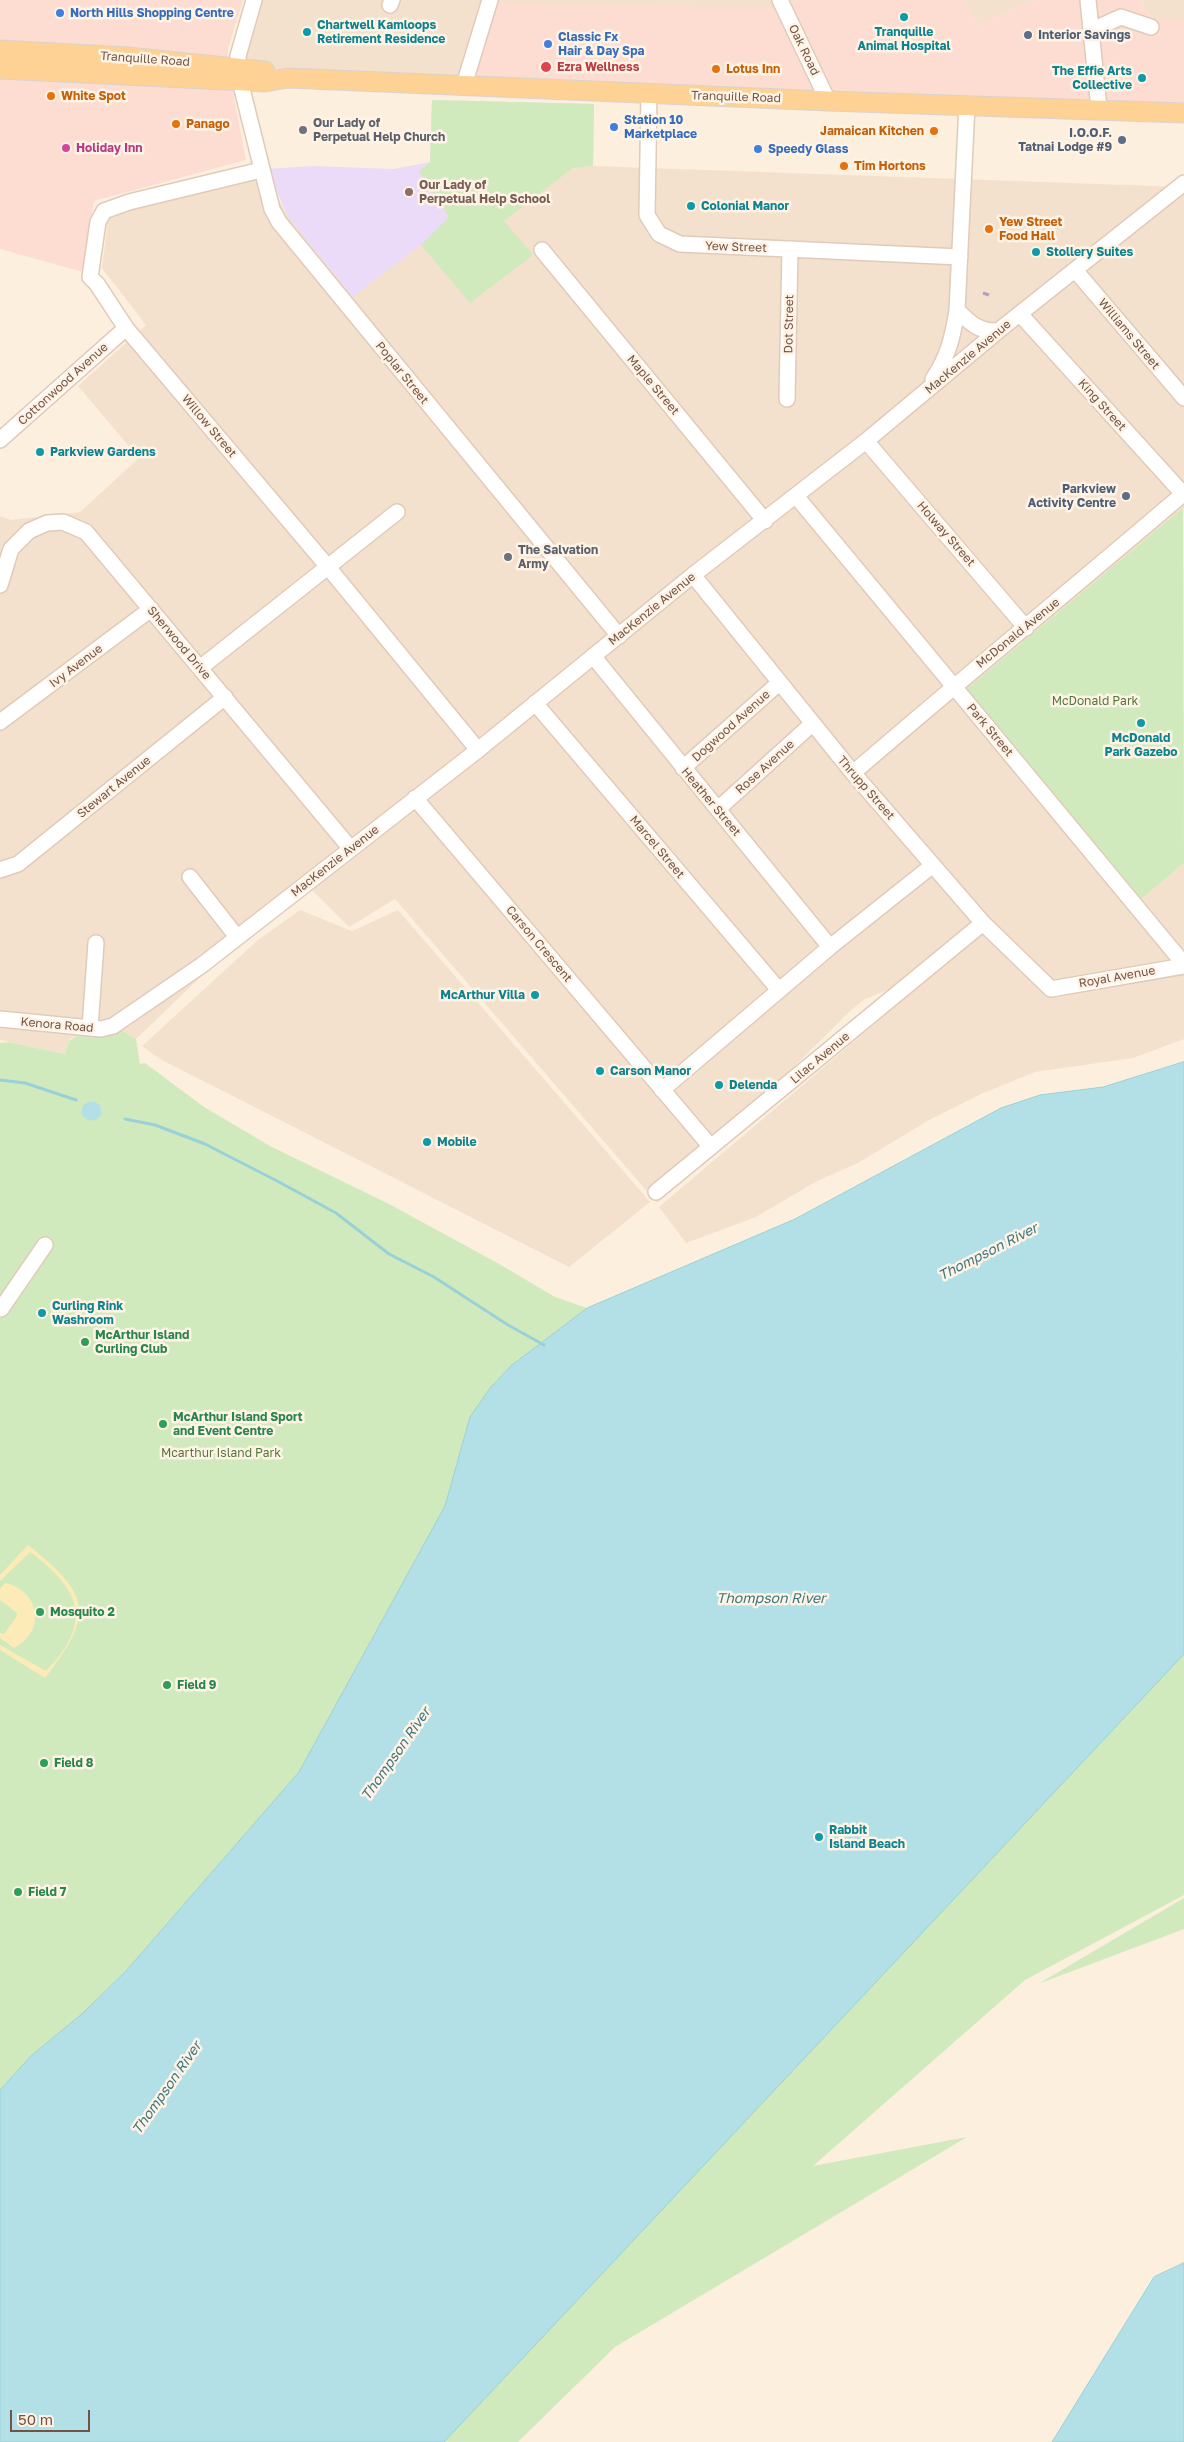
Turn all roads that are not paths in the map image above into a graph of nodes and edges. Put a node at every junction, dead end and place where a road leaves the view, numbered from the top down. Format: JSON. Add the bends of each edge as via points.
{"nodes":[{"id":1,"x":254,"y":0,"type":"edge"},
{"id":2,"x":490,"y":0,"type":"edge"},
{"id":3,"x":780,"y":0,"type":"edge"},
{"id":4,"x":1088,"y":0,"type":"edge"},
{"id":5,"x":1151,"y":27,"type":"dead end"},
{"id":6,"x":1092,"y":30,"type":"junction"},
{"id":7,"x":0,"y":50,"type":"edge"},
{"id":8,"x":0,"y":69,"type":"edge"},
{"id":9,"x":239,"y":74,"type":"junction"},
{"id":10,"x":464,"y":85,"type":"junction"},
{"id":11,"x":649,"y":93,"type":"junction"},
{"id":12,"x":828,"y":100,"type":"junction"},
{"id":13,"x":967,"y":105,"type":"junction"},
{"id":14,"x":1099,"y":109,"type":"junction"},
{"id":15,"x":1184,"y":113,"type":"edge"},
{"id":16,"x":261,"y":170,"type":"junction"},
{"id":17,"x":1184,"y":185,"type":"edge"},
{"id":18,"x":790,"y":249,"type":"junction"},
{"id":19,"x":542,"y":250,"type":"dead end"},
{"id":20,"x":960,"y":256,"type":"junction"},
{"id":21,"x":1074,"y":270,"type":"junction"},
{"id":22,"x":957,"y":310,"type":"junction"},
{"id":23,"x":1020,"y":314,"type":"junction"},
{"id":24,"x":126,"y":328,"type":"junction"},
{"id":25,"x":998,"y":331,"type":"junction"},
{"id":26,"x":920,"y":396,"type":"junction"},
{"id":27,"x":1184,"y":398,"type":"edge"},
{"id":28,"x":787,"y":399,"type":"dead end"},
{"id":29,"x":0,"y":440,"type":"edge"},
{"id":30,"x":866,"y":441,"type":"junction"},
{"id":31,"x":1182,"y":491,"type":"edge"},
{"id":32,"x":796,"y":496,"type":"junction"},
{"id":33,"x":397,"y":512,"type":"dead end"},
{"id":34,"x":765,"y":520,"type":"junction"},
{"id":35,"x":328,"y":567,"type":"junction"},
{"id":36,"x":694,"y":575,"type":"junction"},
{"id":37,"x":0,"y":585,"type":"edge"},
{"id":38,"x":151,"y":609,"type":"junction"},
{"id":39,"x":1026,"y":628,"type":"junction"},
{"id":40,"x":619,"y":636,"type":"junction"},
{"id":41,"x":593,"y":656,"type":"junction"},
{"id":42,"x":200,"y":668,"type":"junction"},
{"id":43,"x":779,"y":683,"type":"junction"},
{"id":44,"x":953,"y":686,"type":"junction"},
{"id":45,"x":225,"y":698,"type":"junction"},
{"id":46,"x":535,"y":704,"type":"junction"},
{"id":47,"x":0,"y":722,"type":"edge"},
{"id":48,"x":812,"y":724,"type":"junction"},
{"id":49,"x":478,"y":750,"type":"junction"},
{"id":50,"x":683,"y":768,"type":"junction"},
{"id":51,"x":853,"y":773,"type":"junction"},
{"id":52,"x":416,"y":798,"type":"junction"},
{"id":53,"x":718,"y":810,"type":"junction"},
{"id":54,"x":351,"y":849,"type":"junction"},
{"id":55,"x":933,"y":865,"type":"junction"},
{"id":56,"x":0,"y":870,"type":"edge"},
{"id":57,"x":190,"y":877,"type":"dead end"},
{"id":58,"x":983,"y":923,"type":"junction"},
{"id":59,"x":237,"y":938,"type":"junction"},
{"id":60,"x":96,"y":943,"type":"dead end"},
{"id":61,"x":830,"y":947,"type":"junction"},
{"id":62,"x":1184,"y":965,"type":"edge"},
{"id":63,"x":1051,"y":989,"type":"joint"},
{"id":64,"x":779,"y":990,"type":"junction"},
{"id":65,"x":0,"y":1019,"type":"edge"},
{"id":66,"x":113,"y":1026,"type":"joint"},
{"id":67,"x":90,"y":1028,"type":"junction"},
{"id":68,"x":662,"y":1090,"type":"junction"},
{"id":69,"x":711,"y":1147,"type":"junction"},
{"id":70,"x":656,"y":1192,"type":"dead end"},
{"id":71,"x":45,"y":1244,"type":"dead end"},
{"id":72,"x":1,"y":1309,"type":"edge"}],
"edges":[{"from":1,"to":9,"type":"street","via":[[238,56]]},
{"from":2,"to":10,"type":"street"},
{"from":3,"to":12,"type":"street","name":"Oak Road"},
{"from":4,"to":6,"type":"street"},
{"from":5,"to":6,"type":"street","via":[[1122,17]]},
{"from":6,"to":14,"type":"street"},
{"from":7,"to":9,"type":"main road","name":"Tranquille Road","via":[[122,57]]},
{"from":8,"to":9,"type":"main road","name":"Tranquille Road"},
{"from":9,"to":10,"type":"main road","name":"Tranquille Road","via":[[266,71],[288,78]]},
{"from":9,"to":16,"type":"street","name":"Poplar Street"},
{"from":10,"to":11,"type":"main road","name":"Tranquille Road"},
{"from":11,"to":12,"type":"main road","name":"Tranquille Road"},
{"from":11,"to":18,"type":"street","name":"Yew Street","via":[[647,214],[659,234],[680,244]]},
{"from":12,"to":13,"type":"main road","name":"Tranquille Road"},
{"from":13,"to":14,"type":"main road","name":"Tranquille Road"},
{"from":13,"to":20,"type":"street"},
{"from":14,"to":15,"type":"main road","name":"Tranquille Road"},
{"from":16,"to":24,"type":"street","name":"Willow Street","via":[[104,211],[98,222],[90,277]]},
{"from":16,"to":40,"type":"street","name":"Poplar Street","via":[[279,222]]},
{"from":17,"to":21,"type":"street","name":"MacKenzie Avenue"},
{"from":18,"to":20,"type":"street","name":"Yew Street"},
{"from":18,"to":28,"type":"street","name":"Dot Street"},
{"from":19,"to":34,"type":"street","name":"Maple Street"},
{"from":20,"to":22,"type":"street"},
{"from":21,"to":23,"type":"street","name":"MacKenzie Avenue"},
{"from":21,"to":27,"type":"street","name":"Williams Street"},
{"from":22,"to":25,"type":"street","via":[[974,327]]},
{"from":22,"to":26,"type":"street","via":[[952,340],[943,364]]},
{"from":23,"to":25,"type":"street","name":"MacKenzie Avenue"},
{"from":23,"to":31,"type":"street","name":"King Street"},
{"from":24,"to":29,"type":"street","name":"Cottonwood Avenue"},
{"from":24,"to":35,"type":"street","name":"Willow Street"},
{"from":25,"to":26,"type":"street","name":"MacKenzie Avenue"},
{"from":26,"to":30,"type":"street","name":"MacKenzie Avenue"},
{"from":30,"to":32,"type":"street","name":"MacKenzie Avenue"},
{"from":30,"to":39,"type":"street","name":"Holway Street"},
{"from":31,"to":39,"type":"street","name":"McDonald Avenue"},
{"from":32,"to":34,"type":"street","name":"MacKenzie Avenue"},
{"from":32,"to":44,"type":"street","name":"Park Street"},
{"from":33,"to":35,"type":"street"},
{"from":34,"to":36,"type":"street","name":"MacKenzie Avenue"},
{"from":35,"to":42,"type":"street"},
{"from":35,"to":49,"type":"street","name":"Willow Street"},
{"from":36,"to":40,"type":"street","name":"MacKenzie Avenue"},
{"from":36,"to":43,"type":"street","name":"Thrupp Street"},
{"from":37,"to":38,"type":"street","name":"Sherwood Drive","via":[[11,550],[29,531],[47,523],[63,522],[86,532]]},
{"from":38,"to":42,"type":"street","name":"Sherwood Drive"},
{"from":38,"to":47,"type":"street","name":"Ivy Avenue"},
{"from":39,"to":44,"type":"street","name":"McDonald Avenue"},
{"from":40,"to":41,"type":"street","name":"MacKenzie Avenue"},
{"from":41,"to":46,"type":"street","name":"MacKenzie Avenue"},
{"from":41,"to":50,"type":"street","name":"Heather Street"},
{"from":42,"to":45,"type":"street","name":"Sherwood Drive"},
{"from":43,"to":48,"type":"street","name":"Thrupp Street"},
{"from":43,"to":50,"type":"street","name":"Dogwood Avenue"},
{"from":44,"to":51,"type":"street","name":"McDonald Avenue"},
{"from":44,"to":62,"type":"street","name":"Park Street"},
{"from":45,"to":54,"type":"street","name":"Sherwood Drive"},
{"from":45,"to":56,"type":"street","name":"Stewart Avenue","via":[[18,864]]},
{"from":46,"to":49,"type":"street","name":"MacKenzie Avenue"},
{"from":46,"to":64,"type":"street","name":"Marcel Street"},
{"from":48,"to":51,"type":"street","name":"Thrupp Street"},
{"from":48,"to":53,"type":"street","name":"Rose Avenue"},
{"from":49,"to":52,"type":"street","name":"MacKenzie Avenue"},
{"from":50,"to":53,"type":"street","name":"Heather Street"},
{"from":51,"to":55,"type":"street","name":"Thrupp Street"},
{"from":52,"to":54,"type":"street","name":"MacKenzie Avenue"},
{"from":52,"to":68,"type":"street","name":"Carson Crescent"},
{"from":53,"to":61,"type":"street","name":"Heather Street"},
{"from":54,"to":59,"type":"street","name":"MacKenzie Avenue"},
{"from":55,"to":58,"type":"street","name":"Thrupp Street"},
{"from":55,"to":61,"type":"street"},
{"from":57,"to":59,"type":"street"},
{"from":58,"to":63,"type":"street","name":"Thrupp Street"},
{"from":58,"to":69,"type":"street","name":"Lilac Avenue"},
{"from":59,"to":66,"type":"street","name":"MacKenzie Avenue"},
{"from":60,"to":67,"type":"street"},
{"from":61,"to":64,"type":"street"},
{"from":62,"to":63,"type":"street","name":"Royal Avenue"},
{"from":64,"to":68,"type":"street"},
{"from":65,"to":67,"type":"street","name":"Kenora Road"},
{"from":66,"to":67,"type":"street","name":"Kenora Road"},
{"from":68,"to":69,"type":"street","name":"Carson Crescent"},
{"from":69,"to":70,"type":"street","name":"Lilac Avenue"},
{"from":71,"to":72,"type":"street"}]}
